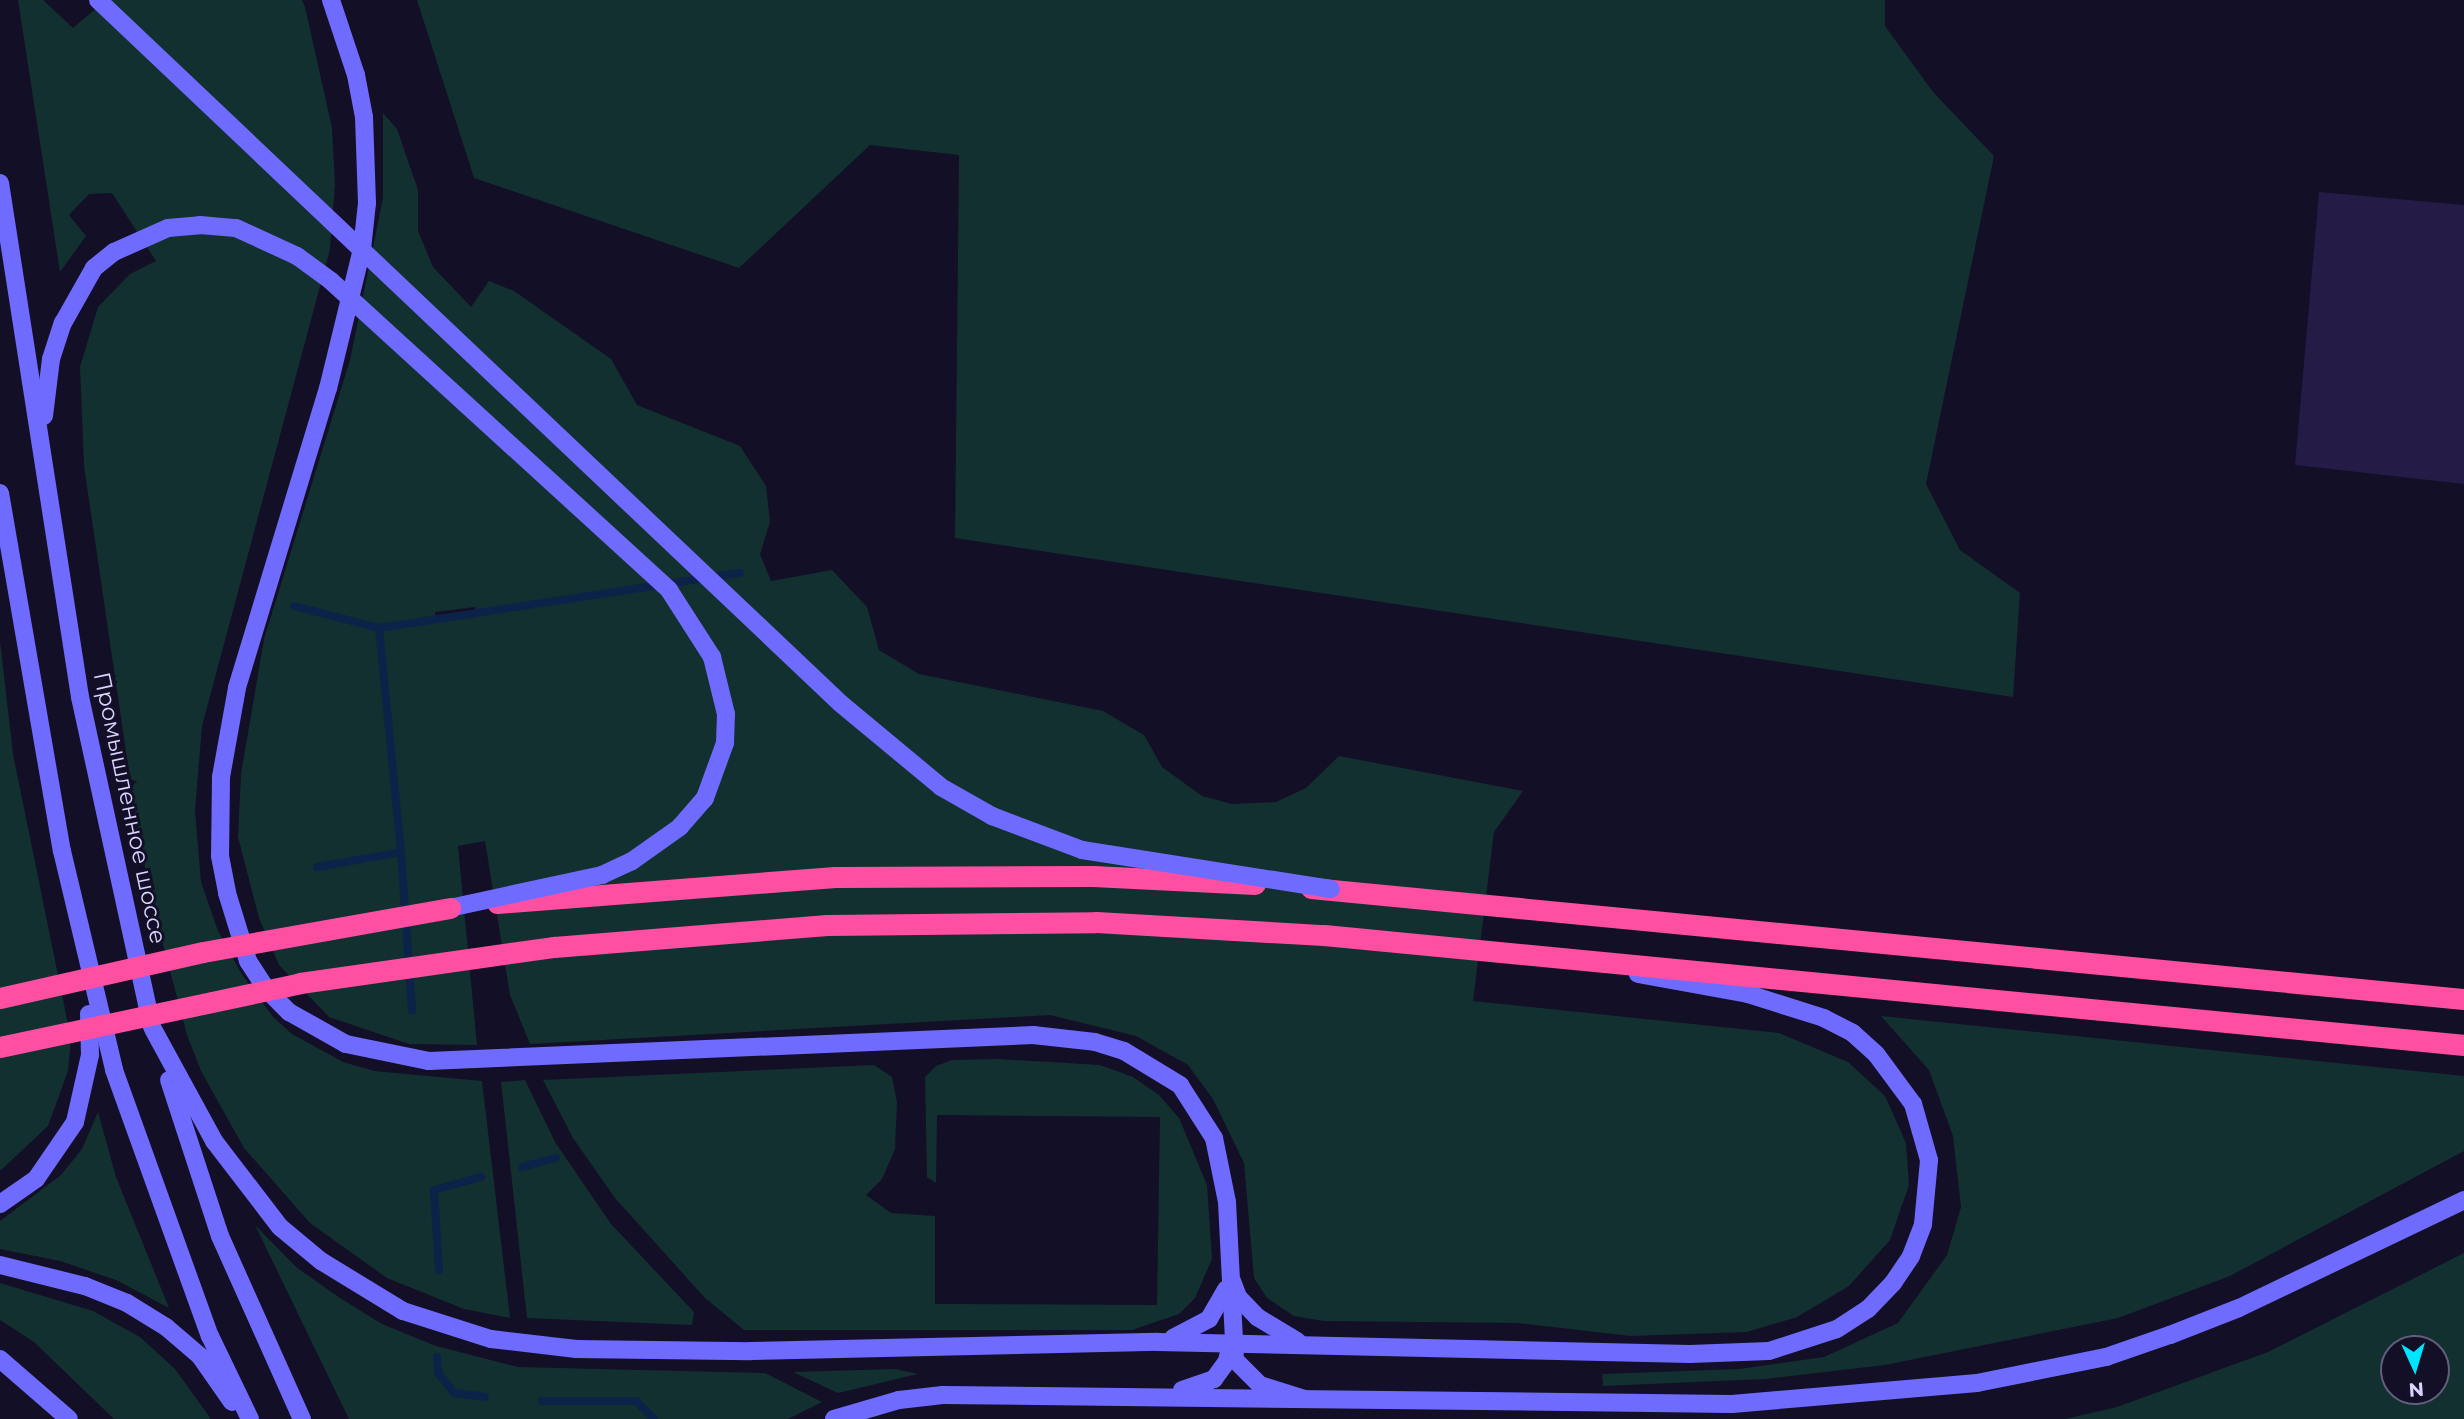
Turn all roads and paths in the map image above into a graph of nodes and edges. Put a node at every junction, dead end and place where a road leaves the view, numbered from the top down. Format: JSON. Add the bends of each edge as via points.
{"nodes":[{"id":1,"x":98,"y":0,"type":"edge"},
{"id":2,"x":331,"y":0,"type":"edge"},
{"id":3,"x":0,"y":183,"type":"edge"},
{"id":4,"x":42,"y":451,"type":"junction"},
{"id":5,"x":0,"y":493,"type":"edge"},
{"id":6,"x":0,"y":521,"type":"edge"},
{"id":7,"x":8,"y":547,"type":"junction"},
{"id":8,"x":1331,"y":889,"type":"junction"},
{"id":9,"x":450,"y":908,"type":"junction"},
{"id":10,"x":1535,"y":955,"type":"junction"},
{"id":11,"x":84,"y":959,"type":"junction"},
{"id":12,"x":102,"y":974,"type":"junction"},
{"id":13,"x":0,"y":990,"type":"edge"},
{"id":14,"x":0,"y":998,"type":"edge"},
{"id":15,"x":2464,"y":999,"type":"edge"},
{"id":16,"x":153,"y":1028,"type":"junction"},
{"id":17,"x":2464,"y":1045,"type":"edge"},
{"id":18,"x":0,"y":1047,"type":"edge"},
{"id":19,"x":2464,"y":1200,"type":"edge"},
{"id":20,"x":0,"y":1204,"type":"edge"},
{"id":21,"x":0,"y":1265,"type":"edge"},
{"id":22,"x":1229,"y":1275,"type":"junction"},
{"id":23,"x":1158,"y":1342,"type":"junction"},
{"id":24,"x":1231,"y":1343,"type":"junction"},
{"id":25,"x":1305,"y":1344,"type":"junction"},
{"id":26,"x":0,"y":1359,"type":"edge"},
{"id":27,"x":1162,"y":1395,"type":"junction"},
{"id":28,"x":1305,"y":1399,"type":"junction"},
{"id":29,"x":69,"y":1419,"type":"edge"},
{"id":30,"x":243,"y":1419,"type":"edge"},
{"id":31,"x":250,"y":1419,"type":"edge"},
{"id":32,"x":302,"y":1419,"type":"edge"},
{"id":33,"x":834,"y":1419,"type":"edge"}],
"edges":[{"from":1,"to":8,"type":"main road","bridge":true,"via":[[841,703],[941,787],[992,816],[1082,850]]},
{"from":2,"to":22,"type":"main road","via":[[348,42],[363,117],[367,203],[362,249],[328,388],[237,688],[221,777],[220,856],[227,893],[248,961],[266,989],[289,1012],[345,1044],[429,1062],[1033,1035],[1095,1042],[1155,1066],[1180,1085],[1198,1108],[1214,1138],[1223,1170]]},
{"from":3,"to":4,"type":"main road","name":"Промышленное шоссе"},
{"from":4,"to":9,"type":"main road","bridge":true,"via":[[46,391],[63,323],[94,268],[114,252],[168,228],[236,228],[297,256],[331,281],[669,590],[712,657],[726,714],[725,743],[705,798],[680,827],[632,861],[602,875]]},
{"from":4,"to":16,"type":"main road","name":"Промышленное шоссе","via":[[80,697]]},
{"from":5,"to":7,"type":"main road"},
{"from":6,"to":7,"type":"main road"},
{"from":7,"to":11,"type":"main road"},
{"from":8,"to":9,"type":"highway","bridge":true,"via":[[1093,876],[835,877]]},
{"from":8,"to":15,"type":"highway"},
{"from":9,"to":12,"type":"highway","bridge":true},
{"from":10,"to":17,"type":"highway"},
{"from":10,"to":18,"type":"highway","bridge":true,"via":[[1177,925],[967,921],[827,925],[554,947],[420,964],[212,999]]},
{"from":10,"to":25,"type":"main road","via":[[1792,1004],[1853,1033],[1896,1077],[1923,1131],[1928,1191],[1911,1256],[1868,1309],[1837,1329],[1769,1351],[1690,1354]]},
{"from":11,"to":20,"type":"main road","via":[[90,1055],[75,1122],[36,1179]]},
{"from":11,"to":31,"type":"main road","via":[[114,1070],[165,1221],[209,1336]]},
{"from":12,"to":13,"type":"main road","bridge":true},
{"from":12,"to":14,"type":"highway","bridge":true},
{"from":16,"to":23,"type":"main road","via":[[214,1141],[280,1227],[358,1285],[403,1311],[449,1328],[520,1344],[576,1349],[751,1351]]},
{"from":16,"to":32,"type":"main road","name":"Промышленное шоссе","via":[[220,1236]]},
{"from":19,"to":28,"type":"main road","via":[[2239,1308],[2170,1335],[2106,1357],[1978,1383],[1732,1404]]},
{"from":21,"to":30,"type":"main road","via":[[85,1286],[166,1327],[200,1356]]},
{"from":22,"to":23,"type":"main road","via":[[1224,1298],[1209,1319],[1190,1332]]},
{"from":22,"to":24,"type":"main road"},
{"from":22,"to":25,"type":"main road","via":[[1238,1297],[1257,1317]]},
{"from":23,"to":24,"type":"main road"},
{"from":24,"to":25,"type":"main road"},
{"from":24,"to":27,"type":"main road","via":[[1227,1361],[1214,1379]]},
{"from":24,"to":28,"type":"main road","via":[[1235,1360],[1250,1378]]},
{"from":26,"to":29,"type":"main road"},
{"from":27,"to":28,"type":"main road"},
{"from":27,"to":33,"type":"main road","via":[[943,1395],[899,1400]]}]}
